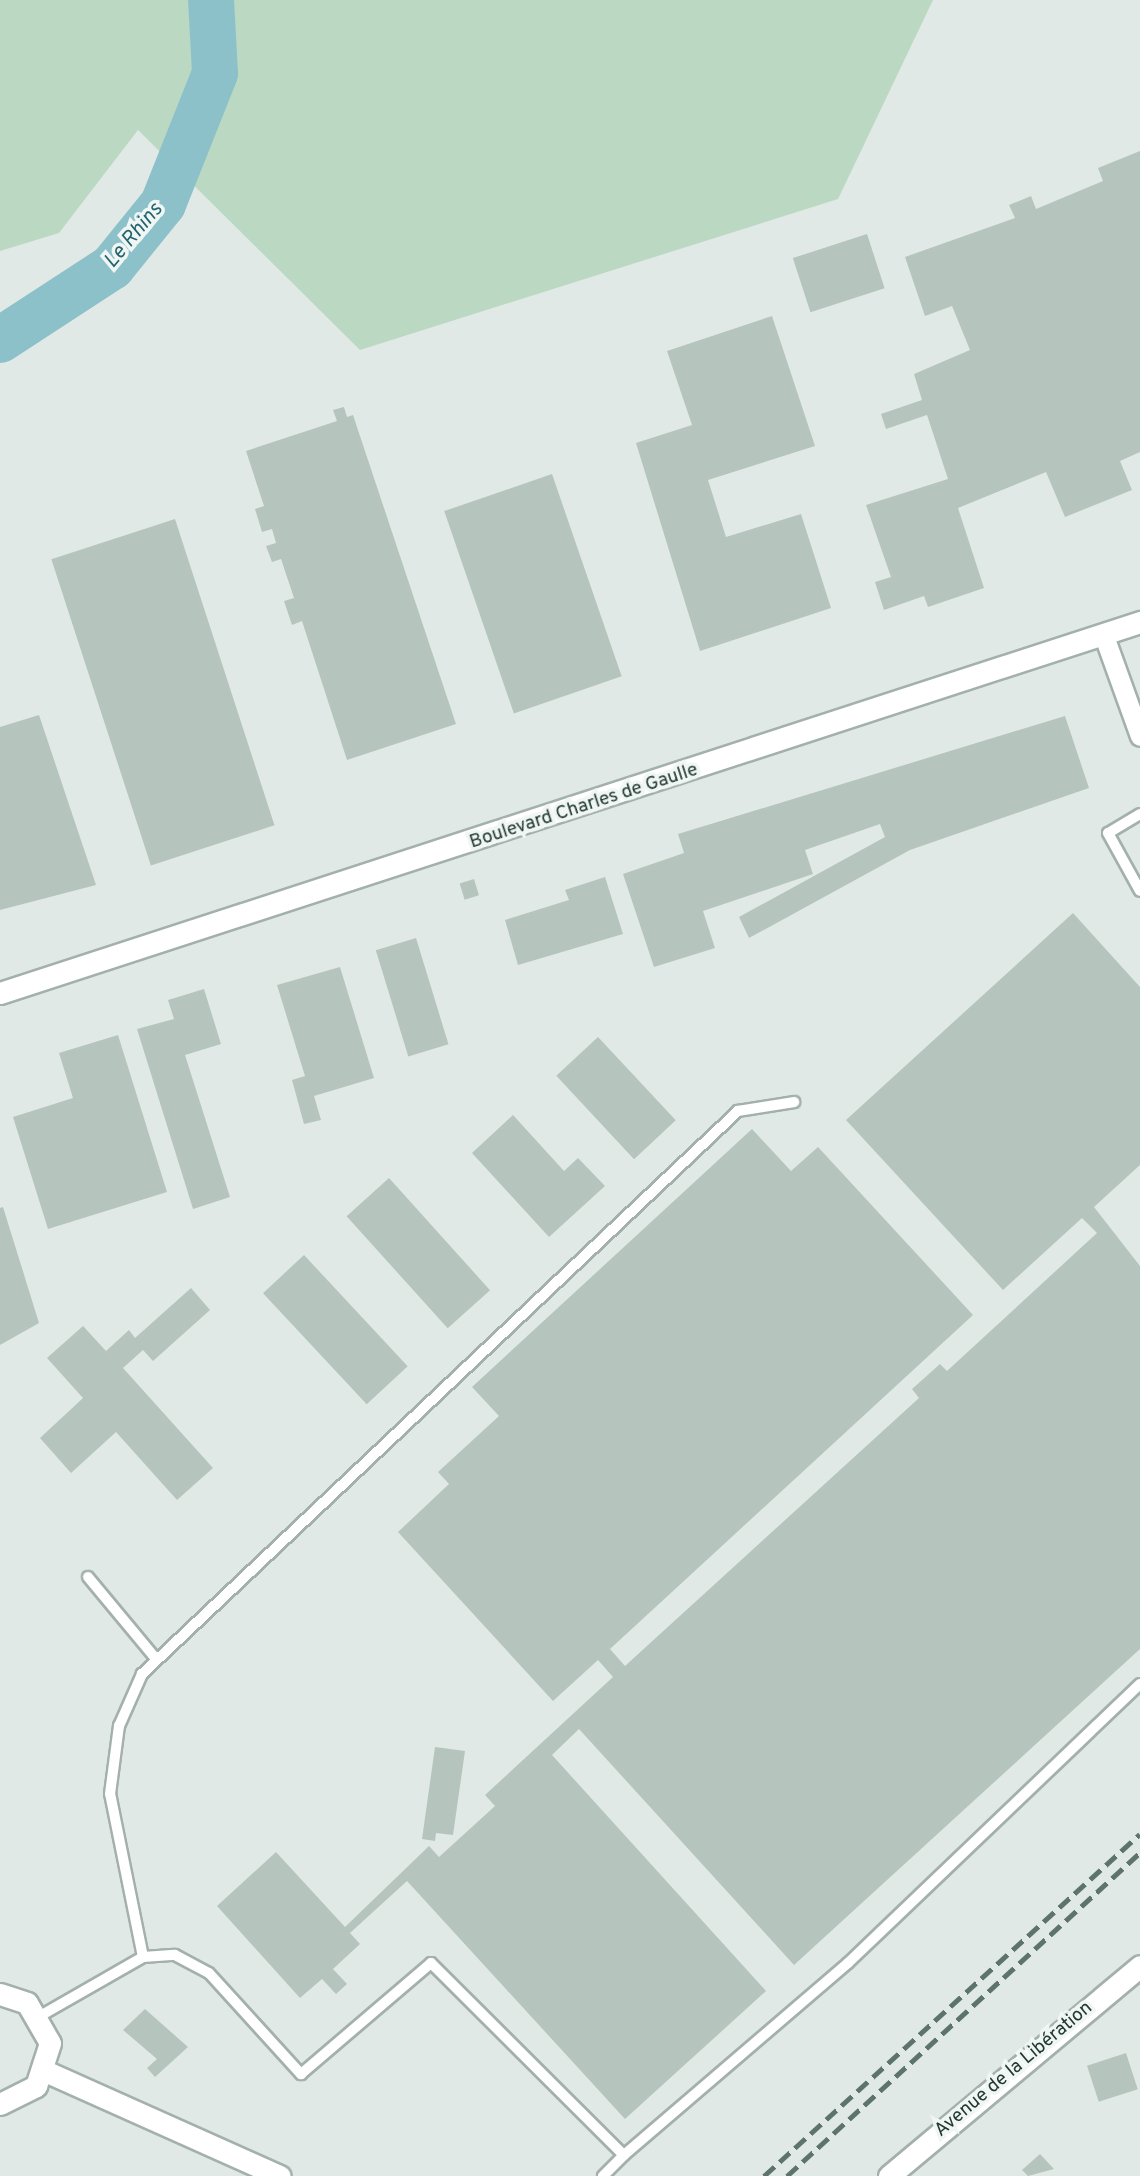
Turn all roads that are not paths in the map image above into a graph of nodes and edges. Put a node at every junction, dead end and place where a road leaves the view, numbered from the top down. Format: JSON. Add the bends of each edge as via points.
{"nodes":[{"id":1,"x":1140,"y":622,"type":"edge"},
{"id":2,"x":1104,"y":636,"type":"junction"},
{"id":3,"x":1140,"y":736,"type":"edge"},
{"id":4,"x":1140,"y":814,"type":"edge"},
{"id":5,"x":1140,"y":891,"type":"edge"},
{"id":6,"x":26,"y":989,"type":"junction"},
{"id":7,"x":0,"y":993,"type":"edge"},
{"id":8,"x":0,"y":1006,"type":"edge"},
{"id":9,"x":794,"y":1102,"type":"dead end"},
{"id":10,"x":88,"y":1577,"type":"dead end"},
{"id":11,"x":156,"y":1659,"type":"junction"},
{"id":12,"x":1140,"y":1684,"type":"edge"},
{"id":13,"x":143,"y":1956,"type":"junction"},
{"id":14,"x":1140,"y":1966,"type":"edge"},
{"id":15,"x":0,"y":1994,"type":"edge"},
{"id":16,"x":40,"y":2016,"type":"junction"},
{"id":17,"x":45,"y":2071,"type":"junction"},
{"id":18,"x":0,"y":2104,"type":"edge"},
{"id":19,"x":624,"y":2155,"type":"junction"},
{"id":20,"x":280,"y":2176,"type":"edge"},
{"id":21,"x":603,"y":2176,"type":"edge"},
{"id":22,"x":890,"y":2176,"type":"edge"}],
"edges":[{"from":1,"to":2,"type":"street","name":"Boulevard Charles de Gaulle"},
{"from":2,"to":3,"type":"street"},
{"from":2,"to":6,"type":"street","name":"Boulevard Charles de Gaulle"},
{"from":4,"to":5,"type":"lane","via":[[1108,833]]},
{"from":6,"to":7,"type":"street","name":"Boulevard Charles de Gaulle"},
{"from":6,"to":8,"type":"street","name":"Boulevard Charles de Gaulle"},
{"from":9,"to":11,"type":"lane","via":[[737,1111]]},
{"from":10,"to":11,"type":"lane"},
{"from":11,"to":13,"type":"lane","via":[[142,1674],[119,1726],[110,1794]]},
{"from":12,"to":19,"type":"lane","via":[[848,1963]]},
{"from":13,"to":16,"type":"lane"},
{"from":13,"to":19,"type":"lane","via":[[175,1955],[209,1973],[301,2074],[431,1963]]},
{"from":14,"to":22,"type":"street","name":"Avenue de la Libération"},
{"from":15,"to":16,"type":"street","via":[[27,2003]]},
{"from":16,"to":17,"type":"street","via":[[50,2043]]},
{"from":17,"to":18,"type":"street","via":[[22,2097]]},
{"from":17,"to":20,"type":"street"},
{"from":19,"to":21,"type":"lane"}]}
